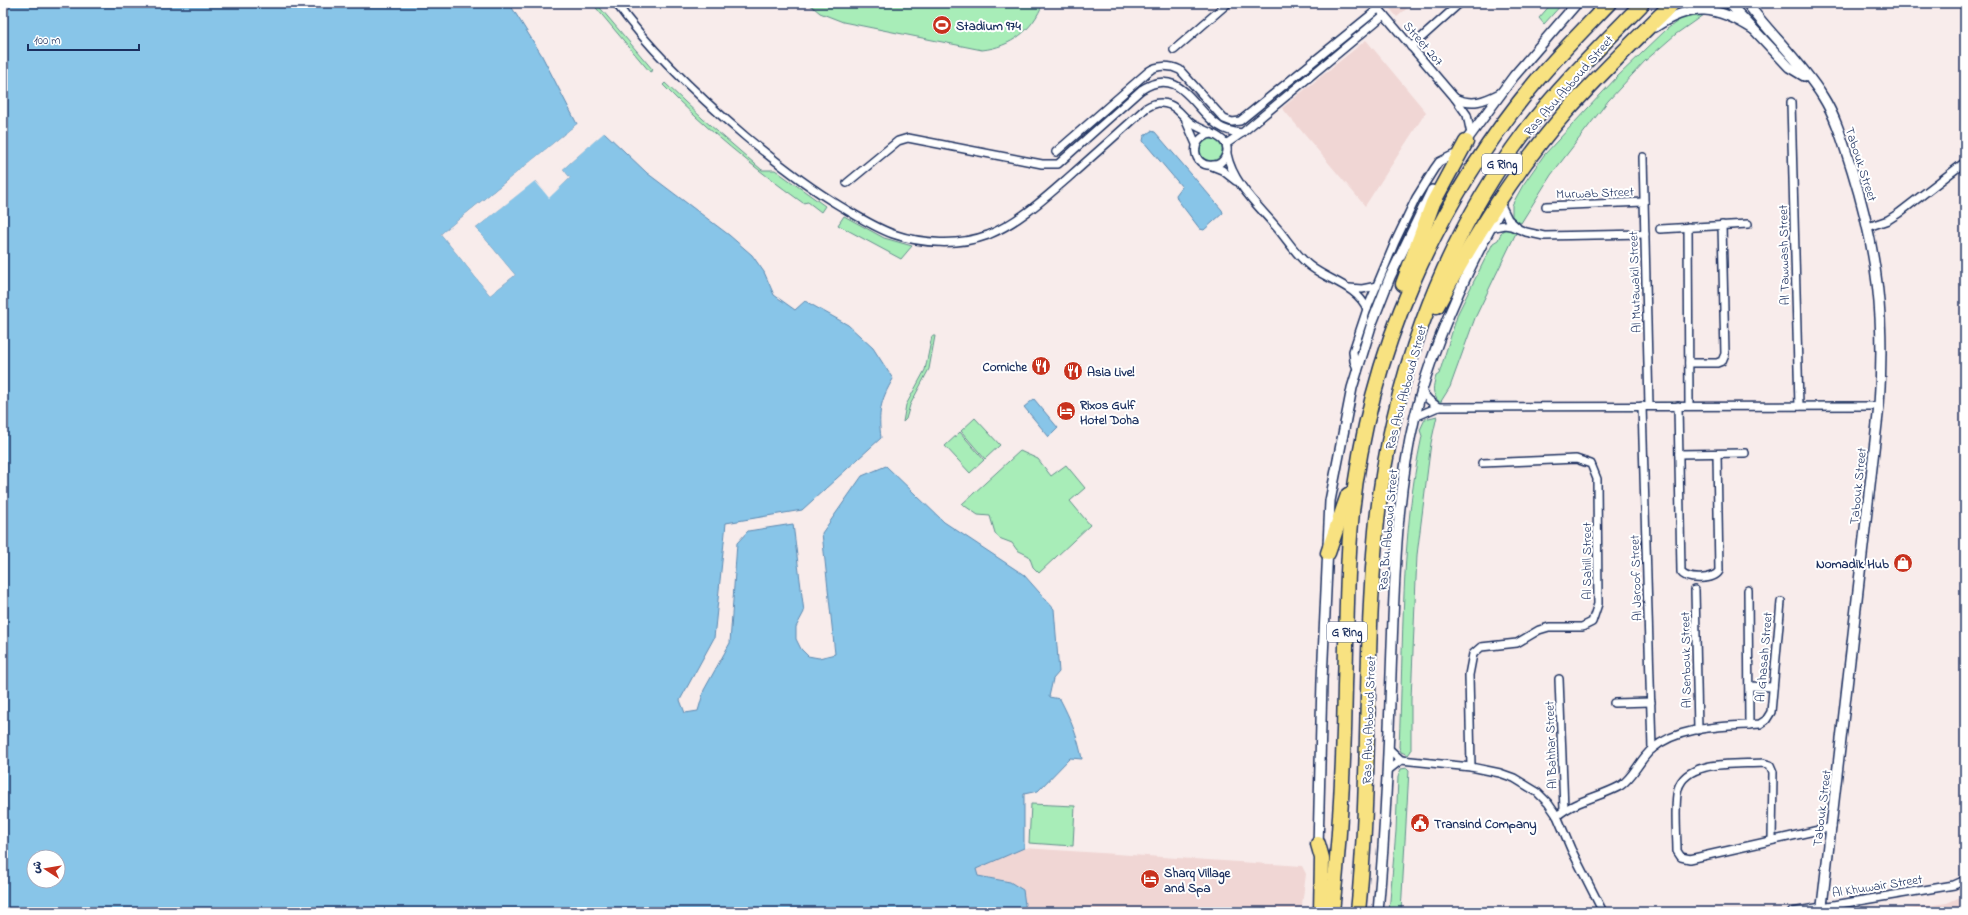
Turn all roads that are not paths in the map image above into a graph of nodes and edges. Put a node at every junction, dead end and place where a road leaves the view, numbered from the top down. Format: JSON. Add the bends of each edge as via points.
{"nodes":[{"id":1,"x":616,"y":3,"type":"edge"},
{"id":2,"x":1228,"y":3,"type":"edge"},
{"id":3,"x":1460,"y":3,"type":"edge"},
{"id":4,"x":1577,"y":3,"type":"edge"},
{"id":5,"x":1609,"y":3,"type":"edge"},
{"id":6,"x":1672,"y":3,"type":"edge"},
{"id":7,"x":1729,"y":3,"type":"edge"},
{"id":8,"x":1747,"y":3,"type":"edge"},
{"id":9,"x":1755,"y":3,"type":"edge"},
{"id":10,"x":1644,"y":4,"type":"edge"},
{"id":11,"x":1376,"y":6,"type":"edge"},
{"id":12,"x":1384,"y":15,"type":"junction"},
{"id":13,"x":1753,"y":29,"type":"junction"},
{"id":14,"x":1769,"y":30,"type":"junction"},
{"id":15,"x":1633,"y":42,"type":"junction"},
{"id":16,"x":1411,"y":47,"type":"junction"},
{"id":17,"x":1174,"y":50,"type":"dead end"},
{"id":18,"x":1810,"y":80,"type":"junction"},
{"id":19,"x":1500,"y":93,"type":"junction"},
{"id":20,"x":1455,"y":98,"type":"junction"},
{"id":21,"x":1791,"y":102,"type":"dead end"},
{"id":22,"x":1186,"y":119,"type":"junction"},
{"id":23,"x":1230,"y":132,"type":"junction"},
{"id":24,"x":1242,"y":133,"type":"junction"},
{"id":25,"x":1212,"y":134,"type":"junction"},
{"id":26,"x":1468,"y":138,"type":"junction"},
{"id":27,"x":1224,"y":142,"type":"junction"},
{"id":28,"x":1196,"y":144,"type":"junction"},
{"id":29,"x":1056,"y":152,"type":"dead end"},
{"id":30,"x":1226,"y":154,"type":"junction"},
{"id":31,"x":1453,"y":155,"type":"junction"},
{"id":32,"x":1643,"y":157,"type":"dead end"},
{"id":33,"x":1965,"y":162,"type":"edge"},
{"id":34,"x":1212,"y":166,"type":"junction"},
{"id":35,"x":1519,"y":174,"type":"junction"},
{"id":36,"x":847,"y":182,"type":"dead end"},
{"id":37,"x":1239,"y":183,"type":"junction"},
{"id":38,"x":1644,"y":202,"type":"junction"},
{"id":39,"x":1546,"y":206,"type":"dead end"},
{"id":40,"x":1502,"y":207,"type":"junction"},
{"id":41,"x":1748,"y":224,"type":"dead end"},
{"id":42,"x":1722,"y":225,"type":"junction"},
{"id":43,"x":1868,"y":227,"type":"junction"},
{"id":44,"x":1490,"y":228,"type":"junction"},
{"id":45,"x":1688,"y":228,"type":"junction"},
{"id":46,"x":1520,"y":229,"type":"junction"},
{"id":47,"x":1660,"y":229,"type":"dead end"},
{"id":48,"x":1645,"y":234,"type":"junction"},
{"id":49,"x":1377,"y":286,"type":"junction"},
{"id":50,"x":1349,"y":288,"type":"junction"},
{"id":51,"x":1367,"y":309,"type":"junction"},
{"id":52,"x":1384,"y":355,"type":"junction"},
{"id":53,"x":1412,"y":355,"type":"junction"},
{"id":54,"x":1689,"y":363,"type":"junction"},
{"id":55,"x":1358,"y":371,"type":"junction"},
{"id":56,"x":1422,"y":392,"type":"junction"},
{"id":57,"x":1646,"y":406,"type":"junction"},
{"id":58,"x":1678,"y":406,"type":"junction"},
{"id":59,"x":1689,"y":406,"type":"junction"},
{"id":60,"x":1799,"y":406,"type":"junction"},
{"id":61,"x":1879,"y":406,"type":"junction"},
{"id":62,"x":1438,"y":407,"type":"junction"},
{"id":63,"x":1415,"y":417,"type":"junction"},
{"id":64,"x":1745,"y":453,"type":"dead end"},
{"id":65,"x":1679,"y":454,"type":"junction"},
{"id":66,"x":1716,"y":454,"type":"junction"},
{"id":67,"x":1482,"y":463,"type":"dead end"},
{"id":68,"x":1357,"y":470,"type":"junction"},
{"id":69,"x":1328,"y":553,"type":"junction"},
{"id":70,"x":1695,"y":590,"type":"dead end"},
{"id":71,"x":1748,"y":590,"type":"dead end"},
{"id":72,"x":1781,"y":602,"type":"dead end"},
{"id":73,"x":1559,"y":679,"type":"dead end"},
{"id":74,"x":1749,"y":686,"type":"junction"},
{"id":75,"x":1773,"y":687,"type":"junction"},
{"id":76,"x":1651,"y":702,"type":"junction"},
{"id":77,"x":1614,"y":703,"type":"dead end"},
{"id":78,"x":1749,"y":725,"type":"junction"},
{"id":79,"x":1698,"y":730,"type":"junction"},
{"id":80,"x":1388,"y":748,"type":"junction"},
{"id":81,"x":1652,"y":749,"type":"junction"},
{"id":82,"x":1401,"y":760,"type":"junction"},
{"id":83,"x":1471,"y":767,"type":"junction"},
{"id":84,"x":1387,"y":771,"type":"junction"},
{"id":85,"x":1564,"y":809,"type":"junction"},
{"id":86,"x":1557,"y":816,"type":"junction"},
{"id":87,"x":1832,"y":827,"type":"junction"},
{"id":88,"x":1772,"y":840,"type":"junction"},
{"id":89,"x":1318,"y":844,"type":"junction"},
{"id":90,"x":1965,"y":880,"type":"edge"},
{"id":91,"x":1822,"y":906,"type":"junction"},
{"id":92,"x":1315,"y":912,"type":"edge"},
{"id":93,"x":1321,"y":912,"type":"edge"},
{"id":94,"x":1332,"y":912,"type":"edge"},
{"id":95,"x":1358,"y":912,"type":"edge"},
{"id":96,"x":1378,"y":912,"type":"edge"},
{"id":97,"x":1603,"y":912,"type":"edge"},
{"id":98,"x":1792,"y":912,"type":"edge"}],
"edges":[{"from":1,"to":22,"type":"street","via":[[690,86],[786,170],[819,194],[864,220],[906,238],[947,242],[987,235],[1009,225],[1042,201],[1146,108],[1161,103],[1169,104]]},
{"from":2,"to":17,"type":"street"},
{"from":3,"to":16,"type":"street"},
{"from":4,"to":19,"type":"street","via":[[1550,31]]},
{"from":5,"to":52,"type":"highway","name":"Ras Abu Abboud Street","number":"G Ring","via":[[1538,78],[1470,174],[1423,259]]},
{"from":6,"to":15,"type":"highway"},
{"from":7,"to":13,"type":"street","name":"Tabouk Street"},
{"from":8,"to":14,"type":"street","name":"Tabouk Street"},
{"from":9,"to":14,"type":"street"},
{"from":10,"to":15,"type":"highway","via":[[1646,16]]},
{"from":10,"to":53,"type":"highway","name":"Ras Abu Abboud Street","number":"G Ring","via":[[1578,70],[1526,131],[1502,165],[1454,247]]},
{"from":11,"to":12,"type":"street","name":"Street 207"},
{"from":11,"to":29,"type":"street","via":[[1240,121],[1224,119],[1183,72],[1173,66],[1152,69]]},
{"from":12,"to":16,"type":"street","name":"Street 207"},
{"from":12,"to":24,"type":"street"},
{"from":13,"to":15,"type":"street","via":[[1723,13],[1701,9],[1670,17]]},
{"from":13,"to":18,"type":"street","name":"Tabouk Street","via":[[1789,67]]},
{"from":14,"to":18,"type":"street","name":"Tabouk Street"},
{"from":15,"to":35,"type":"highway","via":[[1566,113]]},
{"from":16,"to":20,"type":"street","name":"Street 207"},
{"from":18,"to":43,"type":"street","name":"Tabouk Street","via":[[1824,98],[1836,124]]},
{"from":19,"to":20,"type":"street","via":[[1475,103]]},
{"from":19,"to":26,"type":"street"},
{"from":20,"to":26,"type":"street","via":[[1467,115]]},
{"from":21,"to":60,"type":"street","name":"Al Tawwash Street"},
{"from":22,"to":25,"type":"street"},
{"from":22,"to":28,"type":"street"},
{"from":23,"to":24,"type":"street"},
{"from":23,"to":27,"type":"street"},
{"from":23,"to":36,"type":"street","via":[[1215,124],[1181,88],[1166,83],[1155,83],[1141,90],[1058,164],[1042,164],[908,138],[898,141]]},
{"from":24,"to":27,"type":"street"},
{"from":25,"to":27,"type":"street"},
{"from":25,"to":28,"type":"street","via":[[1200,138]]},
{"from":26,"to":31,"type":"street"},
{"from":26,"to":52,"type":"highway","via":[[1426,218],[1400,291]]},
{"from":27,"to":30,"type":"street"},
{"from":28,"to":34,"type":"street","via":[[1198,159]]},
{"from":30,"to":34,"type":"street","via":[[1221,162]]},
{"from":30,"to":37,"type":"street","via":[[1229,166]]},
{"from":31,"to":49,"type":"street","via":[[1439,162],[1427,180],[1395,242]]},
{"from":31,"to":55,"type":"street","via":[[1420,212],[1390,277],[1372,323]]},
{"from":32,"to":38,"type":"street","name":"Al Mutawakil Street"},
{"from":33,"to":43,"type":"street","via":[[1899,213]]},
{"from":34,"to":37,"type":"street"},
{"from":35,"to":40,"type":"street","name":"Ras Bu Abboud Street"},
{"from":35,"to":53,"type":"highway","via":[[1498,201],[1480,231]]},
{"from":37,"to":50,"type":"street","via":[[1308,265],[1322,276]]},
{"from":38,"to":39,"type":"street","name":"Murwab Street"},
{"from":38,"to":48,"type":"street","name":"Al Mutawakil Street"},
{"from":40,"to":44,"type":"street","name":"Ras Bu Abboud Street"},
{"from":40,"to":46,"type":"street","via":[[1508,219]]},
{"from":41,"to":42,"type":"street"},
{"from":42,"to":45,"type":"street"},
{"from":42,"to":54,"type":"street","via":[[1725,354],[1722,361],[1717,363]]},
{"from":43,"to":61,"type":"street","name":"Tabouk Street","via":[[1876,266],[1881,316]]},
{"from":44,"to":46,"type":"street","via":[[1504,225]]},
{"from":44,"to":56,"type":"street","name":"Ras Bu Abboud Street","via":[[1447,321]]},
{"from":45,"to":47,"type":"street"},
{"from":45,"to":54,"type":"street"},
{"from":46,"to":48,"type":"street","via":[[1544,236]]},
{"from":48,"to":57,"type":"street","name":"Al Mutawakil Street"},
{"from":49,"to":50,"type":"street"},
{"from":49,"to":51,"type":"street"},
{"from":50,"to":51,"type":"street","via":[[1361,298]]},
{"from":51,"to":55,"type":"street","via":[[1353,351]]},
{"from":52,"to":68,"type":"highway","name":"Ras Abu Abboud Street","number":"G Ring"},
{"from":53,"to":95,"type":"highway","name":"Ras Abu Abboud Street","number":"G Ring","via":[[1392,426],[1376,532],[1365,817]]},
{"from":54,"to":59,"type":"street"},
{"from":55,"to":69,"type":"street","via":[[1330,501]]},
{"from":56,"to":62,"type":"street"},
{"from":56,"to":63,"type":"street","name":"Ras Bu Abboud Street"},
{"from":57,"to":58,"type":"street"},
{"from":57,"to":62,"type":"street"},
{"from":57,"to":76,"type":"street","name":"Al Jaroof Street"},
{"from":58,"to":59,"type":"street"},
{"from":58,"to":65,"type":"street"},
{"from":59,"to":60,"type":"street"},
{"from":60,"to":61,"type":"street"},
{"from":61,"to":87,"type":"street","name":"Tabouk Street"},
{"from":62,"to":63,"type":"street"},
{"from":63,"to":80,"type":"street","name":"Ras Bu Abboud Street","via":[[1404,476],[1397,540]]},
{"from":64,"to":66,"type":"street"},
{"from":65,"to":66,"type":"street"},
{"from":65,"to":66,"type":"street","via":[[1681,572],[1687,577],[1717,576],[1720,571]]},
{"from":67,"to":83,"type":"street","name":"Al Sahill Street","via":[[1576,459],[1590,464],[1597,479],[1598,604],[1592,622],[1582,627],[1548,627],[1517,643],[1481,647],[1473,654],[1469,675]]},
{"from":68,"to":69,"type":"highway"},
{"from":68,"to":94,"type":"highway","name":"Ras Abu Abboud Street","number":"G Ring","via":[[1348,556],[1345,718],[1337,868]]},
{"from":69,"to":89,"type":"street"},
{"from":70,"to":79,"type":"street","name":"Al Senbouk Street"},
{"from":71,"to":74,"type":"street","name":"Al Ghasah Street"},
{"from":72,"to":75,"type":"street","name":"Al Ghasah Street"},
{"from":73,"to":85,"type":"street","name":"Al Bahhar Street"},
{"from":74,"to":75,"type":"street"},
{"from":74,"to":78,"type":"street","name":"Al Ghasah Street"},
{"from":75,"to":78,"type":"street","name":"Al Ghasah Street","via":[[1770,712],[1766,720],[1760,724]]},
{"from":76,"to":77,"type":"street"},
{"from":76,"to":81,"type":"street","name":"Al Jaroof Street"},
{"from":78,"to":79,"type":"street","name":"Al Ghasah Street"},
{"from":79,"to":81,"type":"street","name":"Al Ghasah Street","via":[[1680,734]]},
{"from":80,"to":82,"type":"street"},
{"from":80,"to":84,"type":"street","name":"Ras Bu Abboud Street"},
{"from":81,"to":85,"type":"street","name":"Al Ghasah Street","via":[[1622,784],[1598,797]]},
{"from":82,"to":83,"type":"street","name":"Al Bahhar Street"},
{"from":82,"to":84,"type":"street"},
{"from":83,"to":86,"type":"street","name":"Al Bahhar Street","via":[[1500,773],[1526,784],[1548,803]]},
{"from":84,"to":96,"type":"street","name":"Ras Bu Abboud Street"},
{"from":85,"to":86,"type":"street","name":"Al Ghasah Street"},
{"from":86,"to":97,"type":"street"},
{"from":87,"to":88,"type":"street"},
{"from":87,"to":91,"type":"street","name":"Tabouk Street"},
{"from":88,"to":88,"type":"street","via":[[1690,859],[1681,857],[1677,851],[1678,790],[1681,781],[1701,767],[1763,763],[1770,765],[1773,772]]},
{"from":89,"to":92,"type":"street"},
{"from":89,"to":93,"type":"highway","via":[[1322,858]]},
{"from":90,"to":91,"type":"street","name":"Al Khuwair Street","via":[[1954,885]]},
{"from":91,"to":98,"type":"street","name":"Al Khuwair Street"}]}
